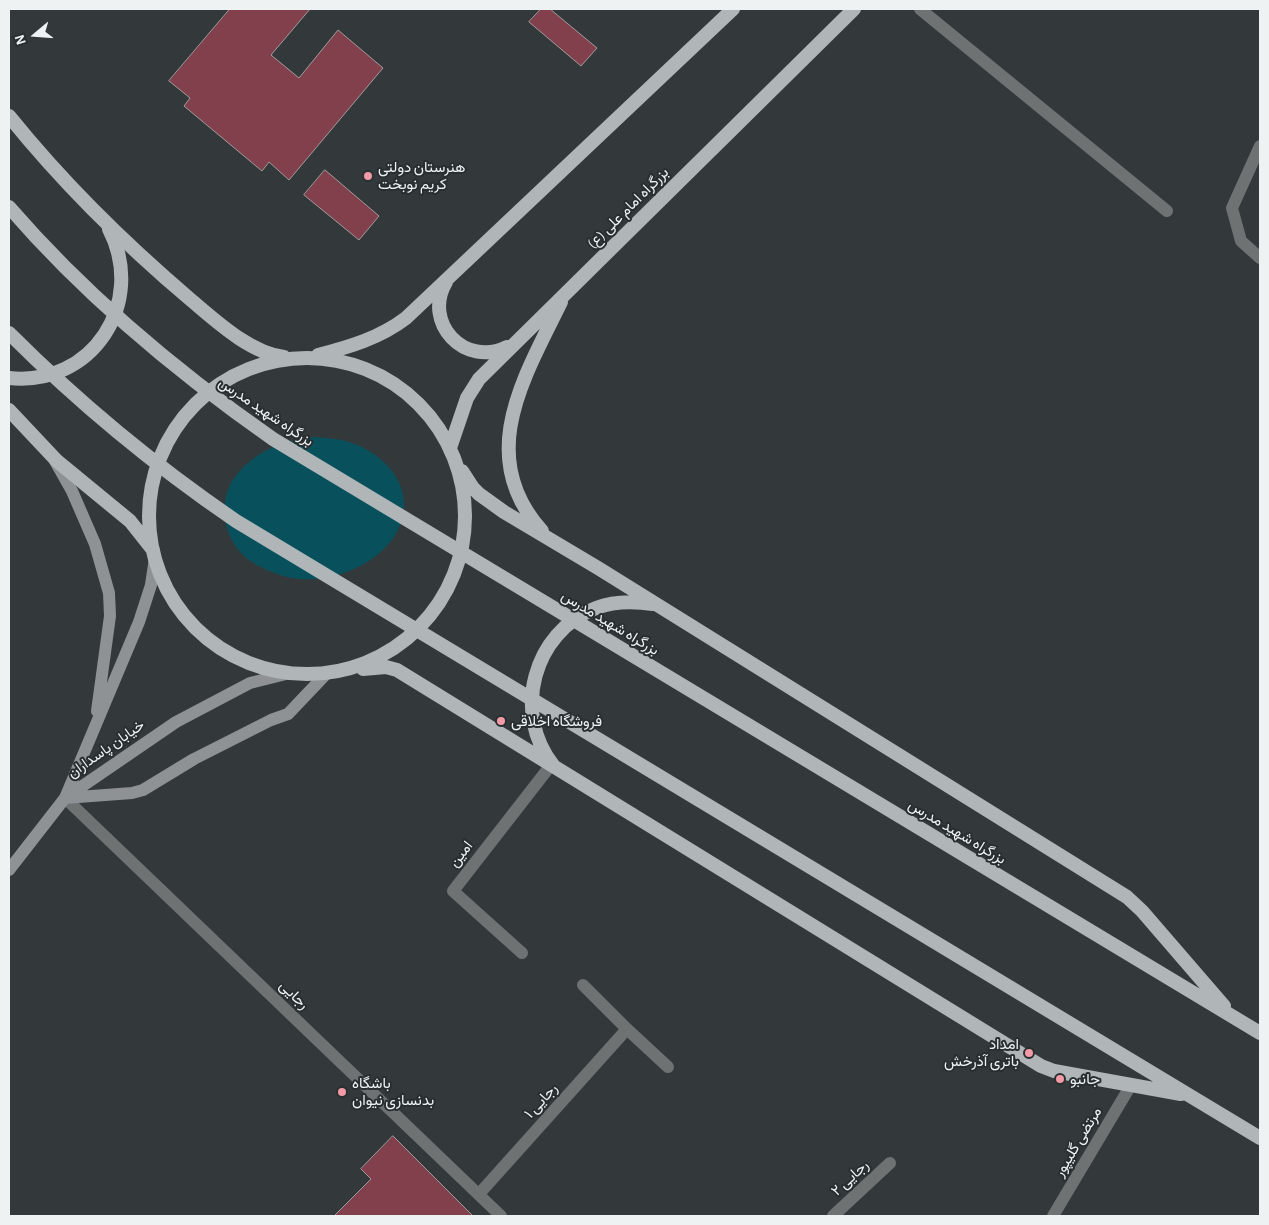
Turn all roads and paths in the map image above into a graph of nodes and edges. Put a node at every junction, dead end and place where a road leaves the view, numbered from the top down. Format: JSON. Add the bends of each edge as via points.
{"nodes":[{"id":1,"x":733,"y":9,"type":"edge"},
{"id":2,"x":854,"y":9,"type":"edge"},
{"id":3,"x":920,"y":9,"type":"edge"},
{"id":4,"x":9,"y":116,"type":"edge"},
{"id":5,"x":1260,"y":146,"type":"edge"},
{"id":6,"x":9,"y":207,"type":"edge"},
{"id":7,"x":1167,"y":211,"type":"dead end"},
{"id":8,"x":100,"y":217,"type":"junction"},
{"id":9,"x":1260,"y":258,"type":"edge"},
{"id":10,"x":449,"y":277,"type":"junction"},
{"id":11,"x":566,"y":292,"type":"junction"},
{"id":12,"x":9,"y":333,"type":"edge"},
{"id":13,"x":515,"y":342,"type":"junction"},
{"id":14,"x":301,"y":358,"type":"junction"},
{"id":15,"x":9,"y":378,"type":"edge"},
{"id":16,"x":9,"y":410,"type":"edge"},
{"id":17,"x":451,"y":452,"type":"junction"},
{"id":18,"x":50,"y":453,"type":"junction"},
{"id":19,"x":549,"y":539,"type":"junction"},
{"id":20,"x":154,"y":554,"type":"junction"},
{"id":21,"x":658,"y":606,"type":"junction"},
{"id":22,"x":331,"y":672,"type":"junction"},
{"id":23,"x":290,"y":673,"type":"junction"},
{"id":24,"x":94,"y":728,"type":"junction"},
{"id":25,"x":554,"y":766,"type":"junction"},
{"id":26,"x":65,"y":798,"type":"junction"},
{"id":27,"x":9,"y":870,"type":"edge"},
{"id":28,"x":522,"y":953,"type":"dead end"},
{"id":29,"x":583,"y":986,"type":"dead end"},
{"id":30,"x":1233,"y":1016,"type":"junction"},
{"id":31,"x":627,"y":1029,"type":"junction"},
{"id":32,"x":1260,"y":1033,"type":"edge"},
{"id":33,"x":668,"y":1067,"type":"dead end"},
{"id":34,"x":1131,"y":1085,"type":"junction"},
{"id":35,"x":1189,"y":1095,"type":"junction"},
{"id":36,"x":1260,"y":1138,"type":"edge"},
{"id":37,"x":890,"y":1163,"type":"dead end"},
{"id":38,"x":479,"y":1194,"type":"junction"},
{"id":39,"x":501,"y":1216,"type":"edge"},
{"id":40,"x":833,"y":1216,"type":"edge"},
{"id":41,"x":1054,"y":1216,"type":"edge"}],
"edges":[{"from":1,"to":10,"type":"highway"},
{"from":2,"to":11,"type":"highway","name":"بزرگراه امام علی (ع)"},
{"from":3,"to":7,"type":"street"},
{"from":4,"to":8,"type":"highway"},
{"from":5,"to":9,"type":"street","via":[[1232,208],[1241,240]]},
{"from":6,"to":30,"type":"highway","name":"بزرگراه شهید مدرس","via":[[62,265],[131,330],[199,385],[274,439]]},
{"from":8,"to":14,"type":"highway","via":[[199,307],[248,344],[275,356]]},
{"from":8,"to":15,"type":"highway","via":[[115,242],[120,258],[121,291],[108,329],[93,349],[67,368],[36,378]]},
{"from":10,"to":13,"type":"highway","via":[[439,308],[442,323],[450,337],[463,347],[486,353],[502,350]]},
{"from":10,"to":14,"type":"highway","via":[[390,330],[354,345]]},
{"from":11,"to":13,"type":"highway","name":"بزرگراه امام علی (ع)"},
{"from":11,"to":19,"type":"highway","via":[[517,395],[508,437],[516,487],[532,518]]},
{"from":12,"to":35,"type":"highway","via":[[111,428],[236,520]]},
{"from":13,"to":17,"type":"highway","name":"بزرگراه امام علی (ع)","via":[[473,387]]},
{"from":14,"to":17,"type":"highway","via":[[342,362],[390,382],[425,411]]},
{"from":14,"to":20,"type":"highway","via":[[267,363],[238,373],[207,394],[181,421],[168,440],[155,476],[150,506]]},
{"from":16,"to":18,"type":"highway"},
{"from":17,"to":19,"type":"highway","name":"بزرگراه شهید مدرس","via":[[467,481],[479,494]]},
{"from":17,"to":22,"type":"highway","via":[[460,476],[465,513],[457,565],[446,592],[424,623],[396,647],[363,664]]},
{"from":18,"to":20,"type":"highway","via":[[124,516]]},
{"from":18,"to":24,"type":"main road","via":[[78,503],[109,593],[110,616]]},
{"from":19,"to":21,"type":"highway","name":"بزرگراه شهید مدرس"},
{"from":20,"to":23,"type":"highway","via":[[178,606],[208,639],[247,662]]},
{"from":20,"to":24,"type":"main road","name":"خیابان پاسداران","via":[[145,608]]},
{"from":21,"to":25,"type":"highway","via":[[628,602],[596,608],[567,625],[550,644],[536,674],[532,707],[539,739]]},
{"from":21,"to":30,"type":"highway","name":"بزرگراه شهید مدرس","via":[[1127,897]]},
{"from":22,"to":23,"type":"highway"},
{"from":22,"to":25,"type":"highway","via":[[380,667],[397,670]]},
{"from":22,"to":26,"type":"main road","via":[[288,714],[194,759],[143,790]]},
{"from":23,"to":26,"type":"main road","name":"خیابان پاسداران","via":[[250,683],[176,722]]},
{"from":24,"to":26,"type":"main road","name":"خیابان پاسداران"},
{"from":25,"to":28,"type":"street","name":"امین","via":[[453,891]]},
{"from":25,"to":34,"type":"highway","via":[[1034,1062],[1054,1071]]},
{"from":26,"to":27,"type":"main road"},
{"from":26,"to":38,"type":"street","name":"رجایی"},
{"from":29,"to":31,"type":"street"},
{"from":30,"to":32,"type":"highway","name":"بزرگراه شهید مدرس"},
{"from":31,"to":33,"type":"street"},
{"from":31,"to":38,"type":"street","name":"رجایی ۱"},
{"from":34,"to":35,"type":"highway"},
{"from":34,"to":41,"type":"street","name":"مرتضی گلیپور"},
{"from":35,"to":36,"type":"highway"},
{"from":37,"to":40,"type":"street","name":"رجایی ۲"},
{"from":38,"to":39,"type":"street","name":"رجایی"}]}
